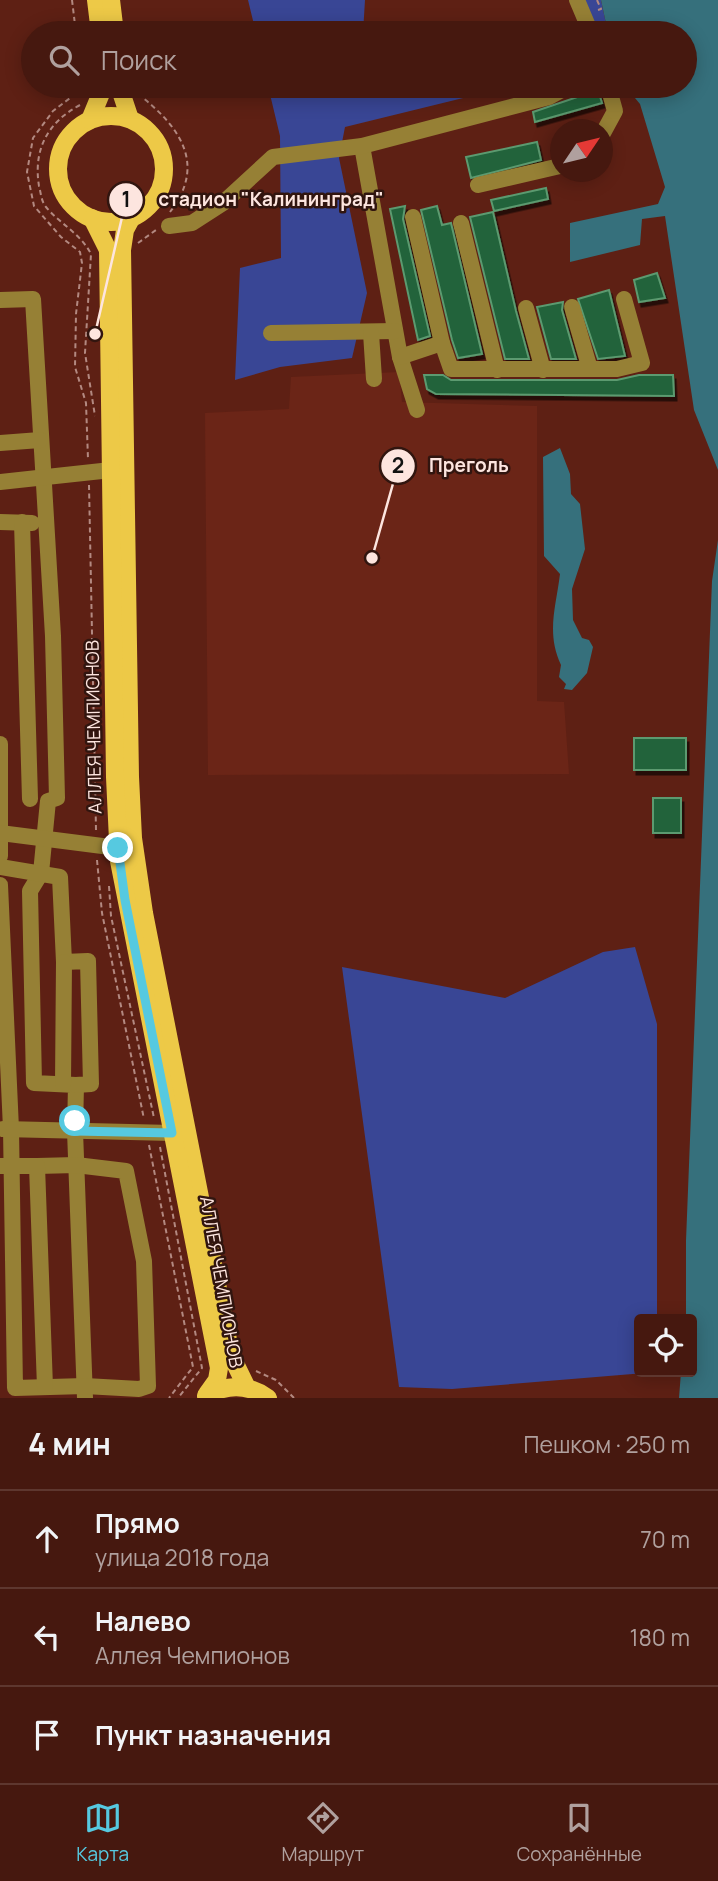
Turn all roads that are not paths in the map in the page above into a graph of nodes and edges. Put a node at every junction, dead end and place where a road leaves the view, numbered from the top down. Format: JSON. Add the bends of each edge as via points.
{"nodes":[{"id":1,"x":96,"y":0,"type":"edge"},
{"id":2,"x":111,"y":0,"type":"edge"},
{"id":3,"x":577,"y":0,"type":"edge"},
{"id":4,"x":99,"y":21,"type":"edge"},
{"id":5,"x":114,"y":21,"type":"edge"},
{"id":6,"x":586,"y":21,"type":"edge"},
{"id":7,"x":99,"y":98,"type":"edge"},
{"id":8,"x":127,"y":98,"type":"edge"},
{"id":9,"x":545,"y":98,"type":"edge"},
{"id":10,"x":611,"y":98,"type":"edge"},
{"id":11,"x":611,"y":119,"type":"edge"},
{"id":12,"x":90,"y":120,"type":"junction"},
{"id":13,"x":130,"y":120,"type":"junction"},
{"id":14,"x":362,"y":146,"type":"junction"},
{"id":15,"x":550,"y":169,"type":"edge"},
{"id":16,"x":478,"y":185,"type":"dead end"},
{"id":17,"x":413,"y":216,"type":"dead end"},
{"id":18,"x":132,"y":217,"type":"junction"},
{"id":19,"x":92,"y":218,"type":"junction"},
{"id":20,"x":461,"y":223,"type":"dead end"},
{"id":21,"x":163,"y":225,"type":"road end"},
{"id":22,"x":624,"y":299,"type":"dead end"},
{"id":23,"x":0,"y":300,"type":"edge"},
{"id":24,"x":526,"y":307,"type":"dead end"},
{"id":25,"x":572,"y":307,"type":"dead end"},
{"id":26,"x":396,"y":331,"type":"junction"},
{"id":27,"x":271,"y":333,"type":"dead end"},
{"id":28,"x":371,"y":333,"type":"junction"},
{"id":29,"x":442,"y":343,"type":"junction"},
{"id":30,"x":400,"y":356,"type":"junction"},
{"id":31,"x":590,"y":369,"type":"junction"},
{"id":32,"x":497,"y":370,"type":"junction"},
{"id":33,"x":543,"y":370,"type":"junction"},
{"id":34,"x":374,"y":379,"type":"dead end"},
{"id":35,"x":417,"y":410,"type":"dead end"},
{"id":36,"x":40,"y":440,"type":"junction"},
{"id":37,"x":0,"y":443,"type":"edge"},
{"id":38,"x":111,"y":470,"type":"junction"},
{"id":39,"x":41,"y":477,"type":"junction"},
{"id":40,"x":0,"y":482,"type":"edge"},
{"id":41,"x":0,"y":522,"type":"edge"},
{"id":42,"x":22,"y":522,"type":"junction"},
{"id":43,"x":45,"y":523,"type":"junction"},
{"id":44,"x":0,"y":744,"type":"edge"},
{"id":45,"x":1,"y":794,"type":"edge"},
{"id":46,"x":30,"y":799,"type":"junction"},
{"id":47,"x":48,"y":801,"type":"junction"},
{"id":48,"x":1,"y":834,"type":"edge"},
{"id":49,"x":43,"y":839,"type":"junction"},
{"id":50,"x":118,"y":848,"type":"junction"},
{"id":51,"x":0,"y":856,"type":"edge"},
{"id":52,"x":0,"y":867,"type":"edge"},
{"id":53,"x":41,"y":873,"type":"junction"},
{"id":54,"x":0,"y":885,"type":"edge"},
{"id":55,"x":64,"y":962,"type":"junction"},
{"id":56,"x":34,"y":1083,"type":"junction"},
{"id":57,"x":4,"y":1085,"type":"edge"},
{"id":58,"x":69,"y":1085,"type":"junction"},
{"id":59,"x":5,"y":1129,"type":"edge"},
{"id":60,"x":75,"y":1131,"type":"junction"},
{"id":61,"x":172,"y":1133,"type":"junction"},
{"id":62,"x":76,"y":1165,"type":"junction"},
{"id":63,"x":6,"y":1166,"type":"edge"},
{"id":64,"x":37,"y":1166,"type":"junction"},
{"id":65,"x":45,"y":1387,"type":"junction"},
{"id":66,"x":247,"y":1388,"type":"junction"},
{"id":67,"x":10,"y":1391,"type":"edge"},
{"id":68,"x":85,"y":1392,"type":"edge"},
{"id":69,"x":205,"y":1396,"type":"edge"},
{"id":70,"x":268,"y":1398,"type":"edge"}],
"edges":[{"from":1,"to":4,"type":"main road"},
{"from":2,"to":5,"type":"main road"},
{"from":3,"to":6,"type":"street"},
{"from":7,"to":12,"type":"main road","name":"АЛЛЕЯ ЧЕМПИОНОВ"},
{"from":8,"to":13,"type":"main road","name":"АЛЛЕЯ ЧЕМПИОНОВ"},
{"from":9,"to":14,"type":"street"},
{"from":10,"to":11,"type":"street","via":[[615,111]]},
{"from":12,"to":13,"type":"main road","via":[[110,116]]},
{"from":12,"to":19,"type":"main road","name":"АЛЛЕЯ ЧЕМПИОНОВ","via":[[66,140],[58,170],[68,199]]},
{"from":13,"to":18,"type":"main road","name":"АЛЛЕЯ ЧЕМПИОНОВ","via":[[154,139],[164,168],[155,197]]},
{"from":14,"to":21,"type":"street","via":[[273,157],[223,203],[192,223]]},
{"from":14,"to":26,"type":"street"},
{"from":15,"to":16,"type":"street"},
{"from":17,"to":29,"type":"street"},
{"from":18,"to":19,"type":"main road","via":[[112,222]]},
{"from":18,"to":66,"type":"main road","name":"АЛЛЕЯ ЧЕМПИОНОВ","via":[[122,250],[134,838],[146,923],[231,1355]]},
{"from":19,"to":38,"type":"main road","name":"АЛЛЕЯ ЧЕМПИОНОВ","via":[[108,250]]},
{"from":20,"to":32,"type":"street"},
{"from":22,"to":31,"type":"street","via":[[642,363]]},
{"from":23,"to":36,"type":"street","via":[[33,299]]},
{"from":24,"to":33,"type":"street"},
{"from":25,"to":31,"type":"street"},
{"from":26,"to":28,"type":"street"},
{"from":26,"to":30,"type":"street"},
{"from":27,"to":28,"type":"street"},
{"from":28,"to":34,"type":"street"},
{"from":29,"to":30,"type":"street"},
{"from":29,"to":32,"type":"street","via":[[451,369]]},
{"from":30,"to":35,"type":"street"},
{"from":31,"to":33,"type":"street"},
{"from":32,"to":33,"type":"street"},
{"from":36,"to":37,"type":"street"},
{"from":36,"to":39,"type":"street"},
{"from":38,"to":39,"type":"street"},
{"from":38,"to":50,"type":"main road","name":"АЛЛЕЯ ЧЕМПИОНОВ"},
{"from":39,"to":40,"type":"street"},
{"from":39,"to":43,"type":"street"},
{"from":41,"to":42,"type":"street"},
{"from":42,"to":43,"type":"street"},
{"from":42,"to":46,"type":"street"},
{"from":43,"to":47,"type":"street","via":[[57,798]]},
{"from":44,"to":45,"type":"street"},
{"from":45,"to":46,"type":"street"},
{"from":45,"to":48,"type":"street"},
{"from":46,"to":47,"type":"street"},
{"from":47,"to":49,"type":"street"},
{"from":48,"to":49,"type":"street"},
{"from":48,"to":51,"type":"street"},
{"from":49,"to":50,"type":"street"},
{"from":49,"to":53,"type":"street"},
{"from":50,"to":61,"type":"main road","name":"АЛЛЕЯ ЧЕМПИОНОВ"},
{"from":52,"to":53,"type":"street"},
{"from":53,"to":55,"type":"street","via":[[60,877]]},
{"from":53,"to":56,"type":"street","via":[[30,891]]},
{"from":54,"to":57,"type":"street"},
{"from":55,"to":58,"type":"street"},
{"from":55,"to":58,"type":"street","via":[[88,961],[91,1084]]},
{"from":56,"to":57,"type":"street"},
{"from":56,"to":58,"type":"street"},
{"from":57,"to":59,"type":"street"},
{"from":58,"to":60,"type":"street"},
{"from":59,"to":60,"type":"street"},
{"from":59,"to":63,"type":"street"},
{"from":60,"to":61,"type":"street"},
{"from":60,"to":62,"type":"street"},
{"from":61,"to":69,"type":"main road","name":"АЛЛЕЯ ЧЕМПИОНОВ","via":[[219,1368],[217,1380]]},
{"from":62,"to":64,"type":"street"},
{"from":62,"to":68,"type":"street"},
{"from":62,"to":68,"type":"street","via":[[126,1171],[144,1261],[148,1386]]},
{"from":63,"to":64,"type":"street"},
{"from":63,"to":67,"type":"street"},
{"from":64,"to":65,"type":"street"},
{"from":65,"to":67,"type":"street"},
{"from":65,"to":68,"type":"street"},
{"from":66,"to":69,"type":"main road","name":"АЛЛЕЯ ЧЕМПИОНОВ","via":[[227,1387]]},
{"from":66,"to":70,"type":"main road","name":"АЛЛЕЯ ЧЕМПИОНОВ"}]}
